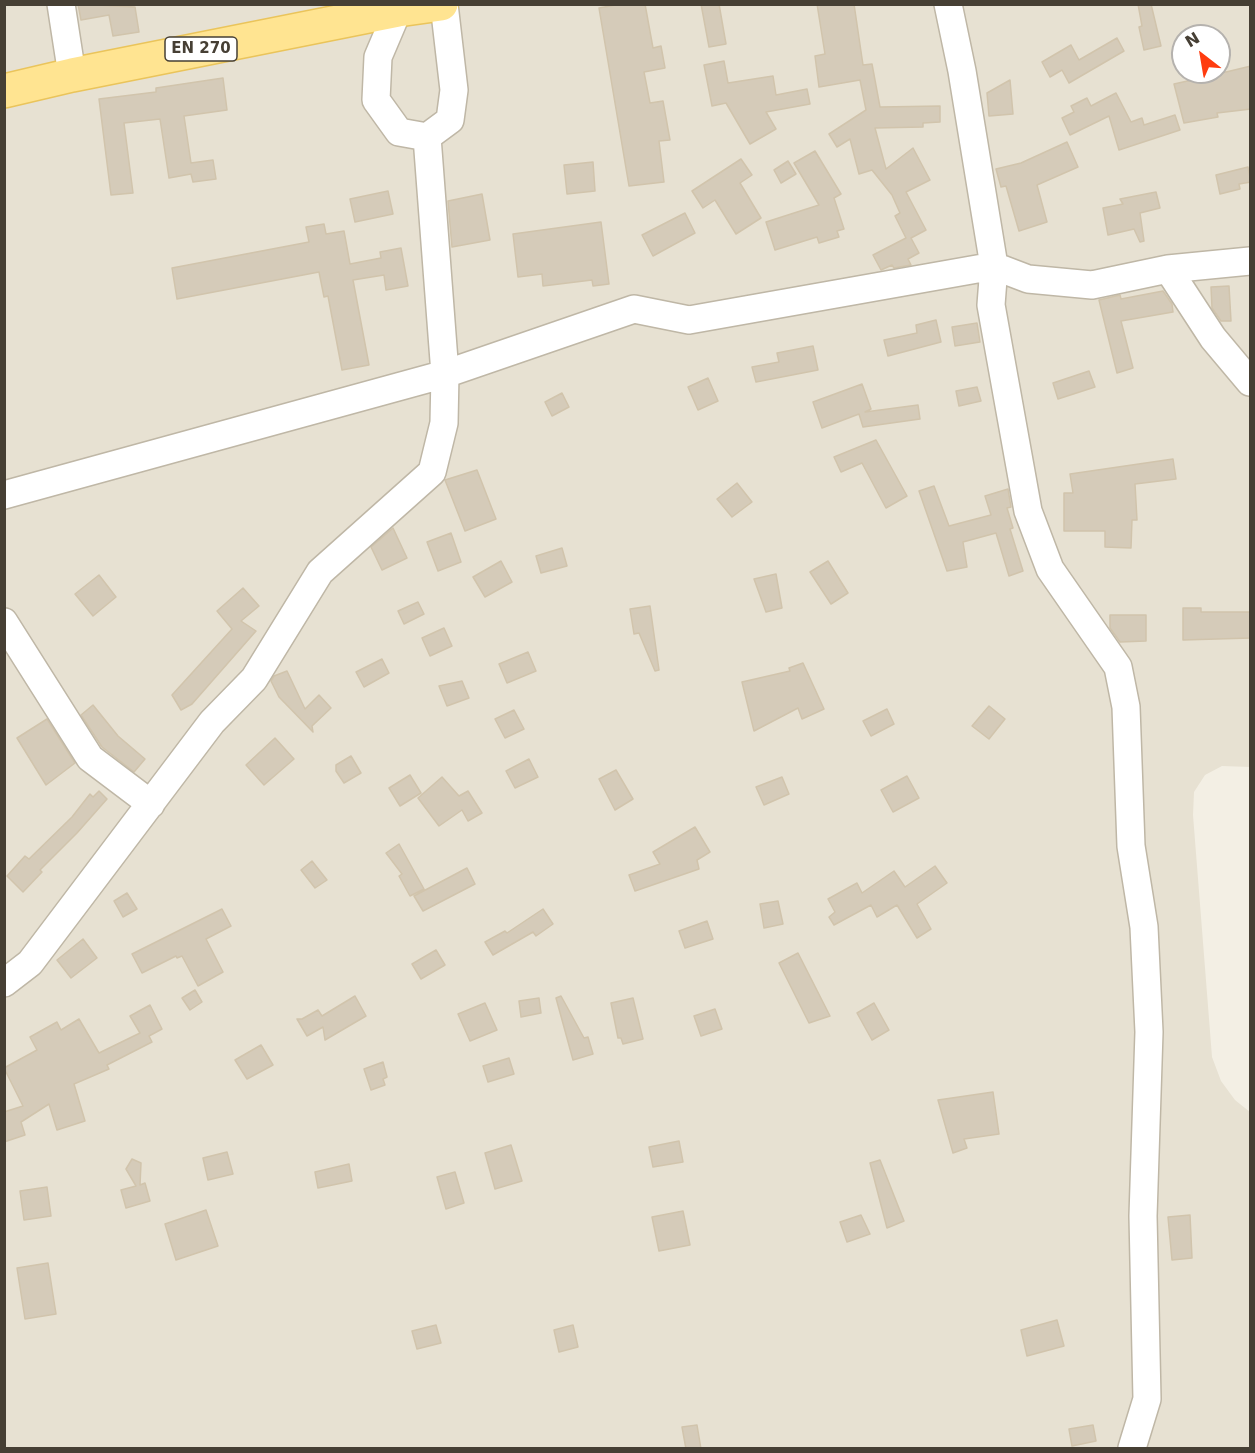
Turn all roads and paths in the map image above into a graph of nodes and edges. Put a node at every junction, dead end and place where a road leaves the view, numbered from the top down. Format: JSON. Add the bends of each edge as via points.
{"nodes":[{"id":1,"x":61,"y":4,"type":"edge"},
{"id":2,"x":442,"y":4,"type":"edge"},
{"id":3,"x":948,"y":4,"type":"edge"},
{"id":4,"x":397,"y":7,"type":"edge"},
{"id":5,"x":72,"y":75,"type":"junction"},
{"id":6,"x":4,"y":91,"type":"edge"},
{"id":7,"x":428,"y":137,"type":"junction"},
{"id":8,"x":1251,"y":261,"type":"edge"},
{"id":9,"x":994,"y":266,"type":"junction"},
{"id":10,"x":1168,"y":269,"type":"junction"},
{"id":11,"x":445,"y":374,"type":"junction"},
{"id":12,"x":1251,"y":382,"type":"edge"},
{"id":13,"x":4,"y":495,"type":"edge"},
{"id":14,"x":4,"y":622,"type":"edge"},
{"id":15,"x":151,"y":804,"type":"junction"},
{"id":16,"x":4,"y":983,"type":"edge"},
{"id":17,"x":1132,"y":1449,"type":"edge"}],
"edges":[{"from":1,"to":5,"type":"street"},
{"from":2,"to":4,"type":"main road"},
{"from":2,"to":7,"type":"street","via":[[454,90],[450,120]]},
{"from":3,"to":9,"type":"street"},
{"from":4,"to":5,"type":"main road","number":"EN 270"},
{"from":4,"to":7,"type":"street","via":[[378,57],[376,100],[399,132]]},
{"from":5,"to":6,"type":"main road","number":"EN 270"},
{"from":7,"to":11,"type":"street"},
{"from":8,"to":10,"type":"street"},
{"from":9,"to":10,"type":"street","via":[[1028,279],[1092,285]]},
{"from":9,"to":11,"type":"street","via":[[688,320],[634,309]]},
{"from":9,"to":17,"type":"street","via":[[991,305],[1028,511],[1050,568],[1118,667],[1126,707],[1131,846],[1144,927],[1149,1032],[1143,1216],[1147,1400]]},
{"from":10,"to":12,"type":"street","via":[[1213,338]]},
{"from":11,"to":13,"type":"street"},
{"from":11,"to":15,"type":"street","via":[[444,423],[432,472],[320,572],[254,680],[212,722]]},
{"from":14,"to":15,"type":"street","via":[[90,758]]},
{"from":15,"to":16,"type":"street","via":[[30,963]]}]}
